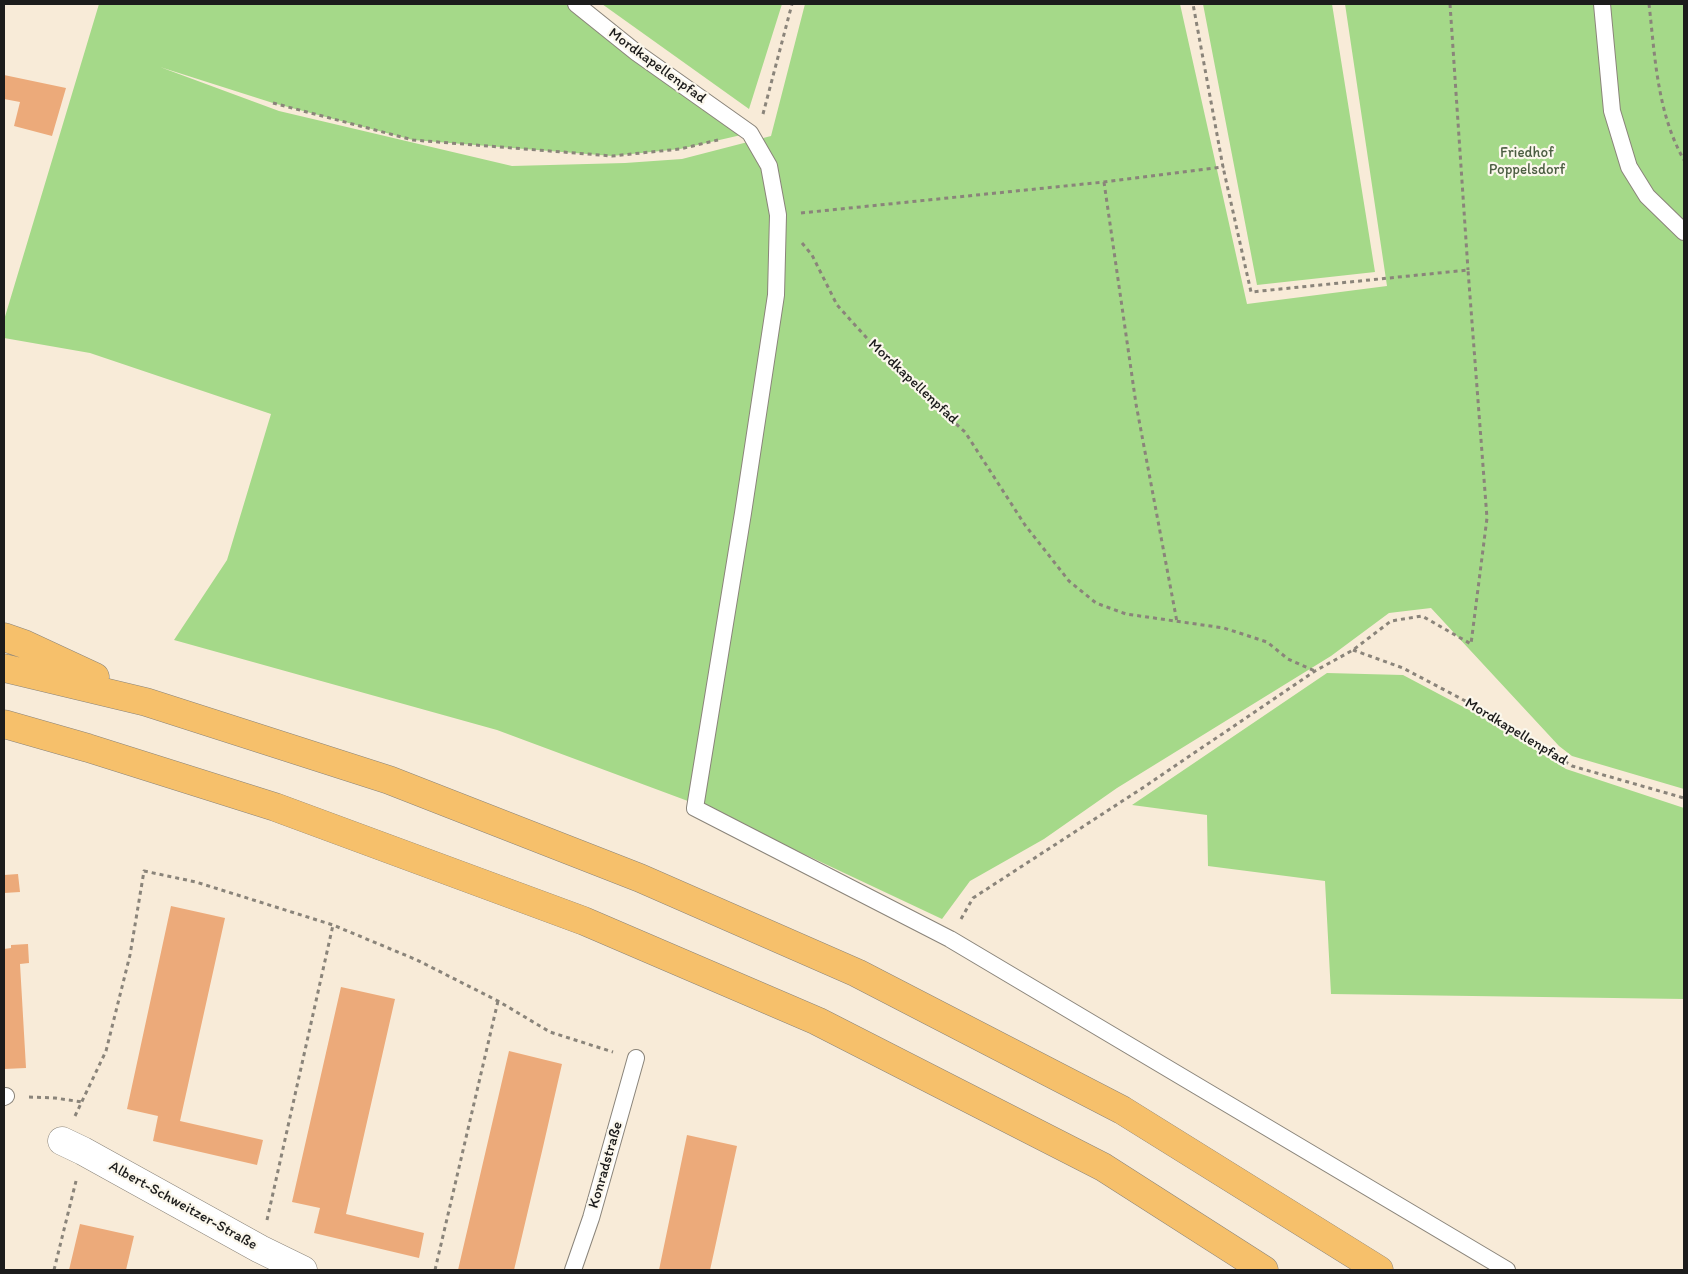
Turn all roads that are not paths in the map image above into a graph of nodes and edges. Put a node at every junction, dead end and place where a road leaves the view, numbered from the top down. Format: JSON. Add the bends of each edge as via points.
{"nodes":[{"id":1,"x":576,"y":4,"type":"edge"},
{"id":2,"x":1602,"y":4,"type":"edge"},
{"id":3,"x":1684,"y":232,"type":"edge"},
{"id":4,"x":4,"y":638,"type":"edge"},
{"id":5,"x":4,"y":668,"type":"edge"},
{"id":6,"x":146,"y":702,"type":"junction"},
{"id":7,"x":4,"y":724,"type":"edge"},
{"id":8,"x":636,"y":1058,"type":"road end"},
{"id":9,"x":73,"y":1146,"type":"road end"},
{"id":10,"x":303,"y":1270,"type":"edge"},
{"id":11,"x":573,"y":1270,"type":"edge"},
{"id":12,"x":1264,"y":1270,"type":"edge"},
{"id":13,"x":1379,"y":1270,"type":"edge"},
{"id":14,"x":1507,"y":1270,"type":"edge"}],
"edges":[{"from":1,"to":14,"type":"lane","name":"Mordkapellenpfad","via":[[637,53],[750,132],[769,166],[778,215],[776,295],[695,808],[950,939]]},
{"from":2,"to":3,"type":"lane","via":[[1612,111],[1628,168],[1648,196]]},
{"from":4,"to":6,"type":"highway","via":[[24,644]]},
{"from":5,"to":6,"type":"highway"},
{"from":6,"to":13,"type":"highway","via":[[389,780],[640,878],[857,973],[1122,1110]]},
{"from":7,"to":12,"type":"highway","via":[[275,807],[584,921],[817,1021],[1103,1167]]},
{"from":8,"to":11,"type":"lane","name":"Konradstraße"},
{"from":9,"to":10,"type":"street","name":"Albert-Schweitzer-Straße"}]}
